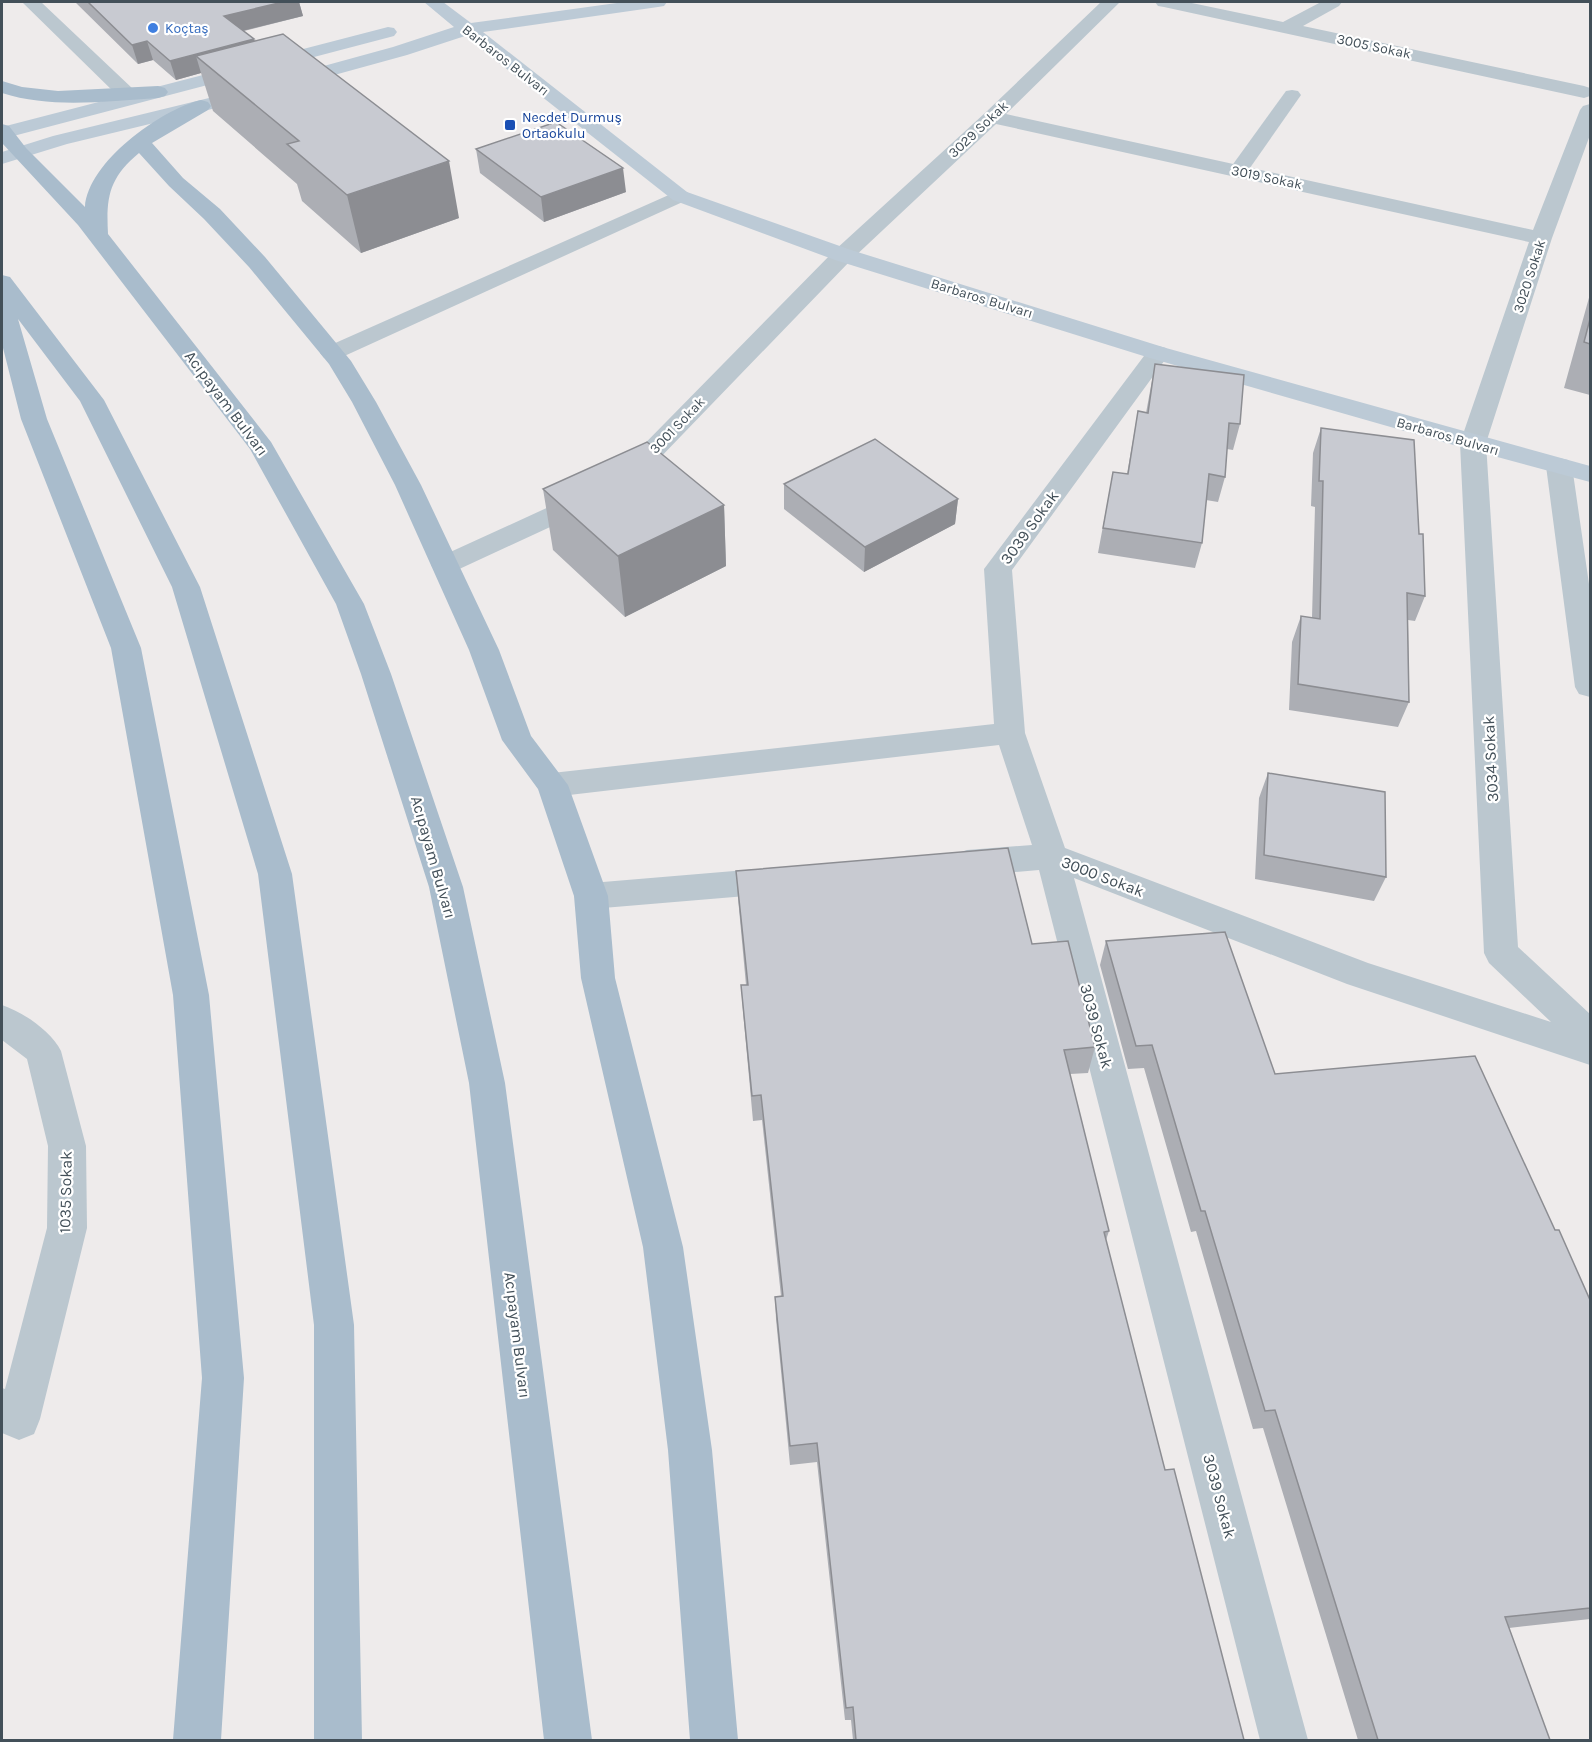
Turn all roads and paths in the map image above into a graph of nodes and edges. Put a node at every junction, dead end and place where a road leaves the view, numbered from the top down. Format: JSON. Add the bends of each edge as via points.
{"nodes":[{"id":1,"x":31,"y":2,"type":"edge"},
{"id":2,"x":433,"y":2,"type":"edge"},
{"id":3,"x":658,"y":2,"type":"edge"},
{"id":4,"x":1111,"y":2,"type":"edge"},
{"id":5,"x":1164,"y":2,"type":"edge"},
{"id":6,"x":1333,"y":2,"type":"edge"},
{"id":7,"x":1287,"y":27,"type":"junction"},
{"id":8,"x":467,"y":29,"type":"junction"},
{"id":9,"x":2,"y":87,"type":"edge"},
{"id":10,"x":268,"y":88,"type":"edge"},
{"id":11,"x":158,"y":92,"type":"junction"},
{"id":12,"x":126,"y":93,"type":"junction"},
{"id":13,"x":1292,"y":95,"type":"dead end"},
{"id":14,"x":1587,"y":95,"type":"edge"},
{"id":15,"x":224,"y":100,"type":"edge"},
{"id":16,"x":201,"y":106,"type":"junction"},
{"id":17,"x":992,"y":117,"type":"junction"},
{"id":18,"x":6,"y":141,"type":"edge"},
{"id":19,"x":140,"y":142,"type":"junction"},
{"id":20,"x":1238,"y":171,"type":"junction"},
{"id":21,"x":680,"y":196,"type":"junction"},
{"id":22,"x":97,"y":235,"type":"junction"},
{"id":23,"x":1541,"y":238,"type":"junction"},
{"id":24,"x":843,"y":255,"type":"junction"},
{"id":25,"x":2,"y":282,"type":"edge"},
{"id":26,"x":2,"y":302,"type":"edge"},
{"id":27,"x":332,"y":352,"type":"junction"},
{"id":28,"x":1158,"y":353,"type":"junction"},
{"id":29,"x":1473,"y":443,"type":"junction"},
{"id":30,"x":1559,"y":466,"type":"junction"},
{"id":31,"x":1590,"y":474,"type":"edge"},
{"id":32,"x":445,"y":565,"type":"junction"},
{"id":33,"x":1590,"y":687,"type":"edge"},
{"id":34,"x":1010,"y":733,"type":"junction"},
{"id":35,"x":552,"y":785,"type":"junction"},
{"id":36,"x":1052,"y":856,"type":"junction"},
{"id":37,"x":934,"y":866,"type":"edge"},
{"id":38,"x":816,"y":877,"type":"edge"},
{"id":39,"x":591,"y":896,"type":"junction"},
{"id":40,"x":2,"y":1020,"type":"edge"},
{"id":41,"x":1590,"y":1036,"type":"edge"},
{"id":42,"x":1590,"y":1050,"type":"edge"},
{"id":43,"x":10,"y":1414,"type":"edge"},
{"id":44,"x":197,"y":1740,"type":"edge"},
{"id":45,"x":338,"y":1740,"type":"edge"},
{"id":46,"x":568,"y":1740,"type":"edge"},
{"id":47,"x":714,"y":1740,"type":"edge"},
{"id":48,"x":1284,"y":1740,"type":"edge"}],
"edges":[{"from":1,"to":12,"type":"street"},
{"from":2,"to":8,"type":"street","name":"Barbaros Bulvarı"},
{"from":3,"to":8,"type":"street"},
{"from":4,"to":17,"type":"street","name":"3029 Sokak"},
{"from":5,"to":7,"type":"street","name":"3005 Sokak"},
{"from":6,"to":7,"type":"street"},
{"from":7,"to":14,"type":"street","name":"3005 Sokak"},
{"from":8,"to":10,"type":"street"},
{"from":8,"to":11,"type":"street","via":[[441,25],[411,27]]},
{"from":8,"to":21,"type":"street","name":"Barbaros Bulvarı"},
{"from":9,"to":12,"type":"main road","via":[[42,96]]},
{"from":11,"to":12,"type":"main road"},
{"from":11,"to":18,"type":"street"},
{"from":13,"to":20,"type":"lane"},
{"from":14,"to":23,"type":"street","name":"3020 Sokak"},
{"from":15,"to":16,"type":"street"},
{"from":16,"to":18,"type":"street","via":[[60,140]]},
{"from":16,"to":19,"type":"main road"},
{"from":17,"to":20,"type":"street","name":"3019 Sokak"},
{"from":17,"to":24,"type":"street","name":"3029 Sokak"},
{"from":18,"to":22,"type":"main road","name":"Acıpayam Bulvarı"},
{"from":19,"to":22,"type":"main road","via":[[105,177],[97,199]]},
{"from":19,"to":27,"type":"main road","via":[[257,262]]},
{"from":20,"to":23,"type":"street","name":"3019 Sokak"},
{"from":21,"to":24,"type":"street","name":"Barbaros Bulvarı"},
{"from":21,"to":27,"type":"street"},
{"from":22,"to":46,"type":"main road","name":"Acıpayam Bulvarı","via":[[262,447],[350,604],[446,887],[487,1083]]},
{"from":23,"to":29,"type":"street","name":"3020 Sokak"},
{"from":24,"to":28,"type":"street","name":"Barbaros Bulvarı"},
{"from":24,"to":32,"type":"street","name":"3001 Sokak","via":[[619,485]]},
{"from":25,"to":45,"type":"main road","via":[[92,400],[186,587],[275,874],[334,1325]]},
{"from":26,"to":44,"type":"main road","via":[[34,419],[126,648],[191,995],[223,1378]]},
{"from":27,"to":32,"type":"main road","via":[[403,474]]},
{"from":28,"to":29,"type":"street","name":"Barbaros Bulvarı"},
{"from":28,"to":34,"type":"street","name":"3039 Sokak","via":[[998,569]]},
{"from":29,"to":30,"type":"street","name":"Barbaros Bulvarı"},
{"from":29,"to":41,"type":"street","name":"3034 Sokak","via":[[1501,952]]},
{"from":30,"to":31,"type":"street","name":"Barbaros Bulvarı"},
{"from":30,"to":33,"type":"street"},
{"from":32,"to":35,"type":"main road","via":[[484,650],[517,740]]},
{"from":34,"to":35,"type":"street"},
{"from":34,"to":36,"type":"street","name":"3039 Sokak"},
{"from":35,"to":39,"type":"main road"},
{"from":36,"to":37,"type":"street","name":"3000 Sokak"},
{"from":36,"to":42,"type":"street","name":"3000 Sokak","via":[[1359,974]]},
{"from":36,"to":48,"type":"street","name":"3039 Sokak"},
{"from":38,"to":39,"type":"street"},
{"from":39,"to":47,"type":"main road","via":[[598,978],[663,1247],[690,1450]]},
{"from":40,"to":43,"type":"street","name":"1035 Sokak","via":[[44,1051],[67,1146],[67,1228]]}]}
